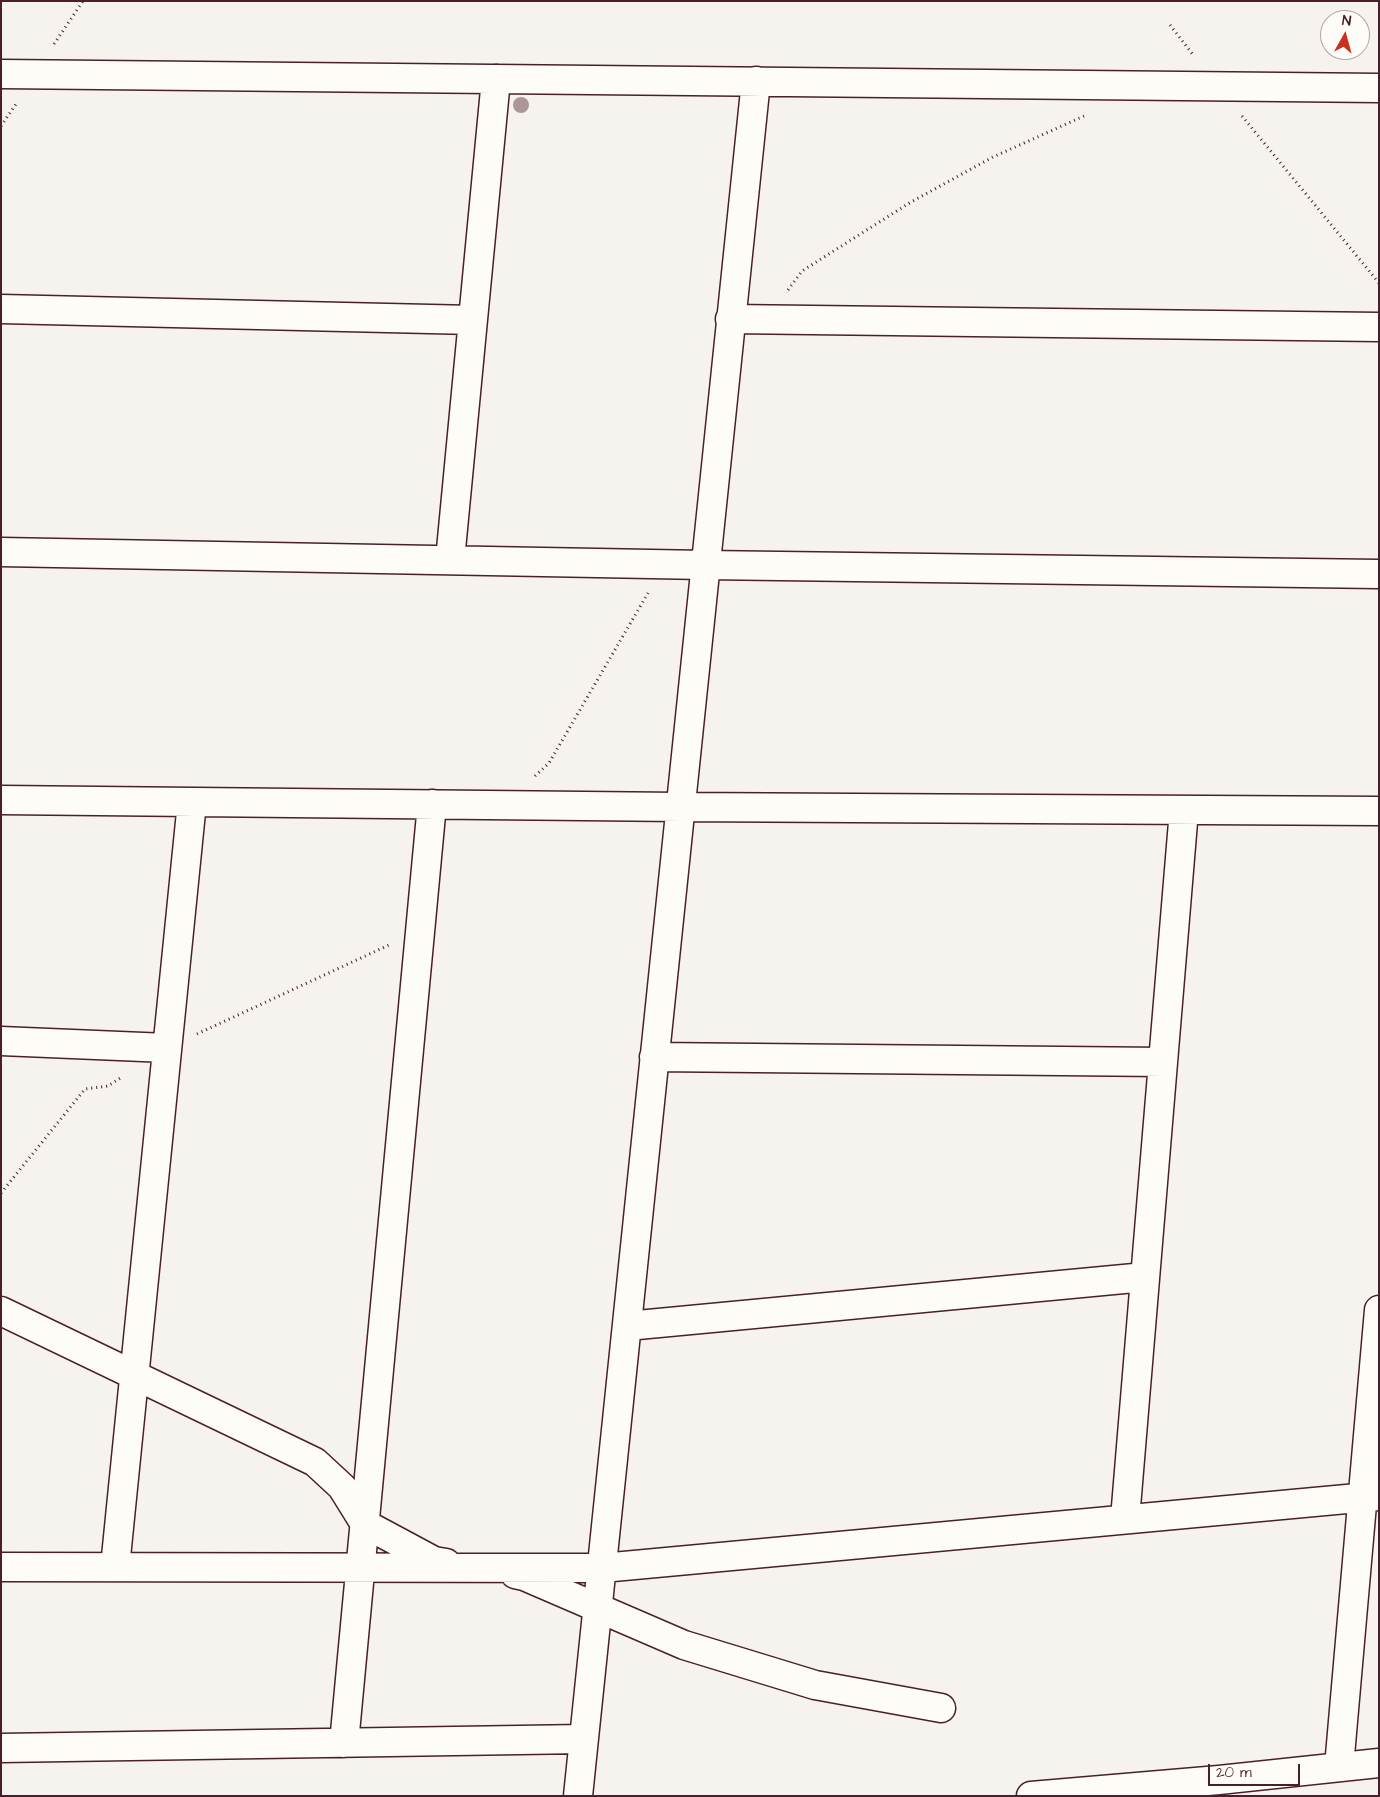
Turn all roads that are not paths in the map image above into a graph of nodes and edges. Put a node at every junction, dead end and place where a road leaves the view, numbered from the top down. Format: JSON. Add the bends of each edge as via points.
{"nodes":[{"id":1,"x":1,"y":74,"type":"edge"},
{"id":2,"x":496,"y":79,"type":"junction"},
{"id":3,"x":756,"y":81,"type":"junction"},
{"id":4,"x":1379,"y":88,"type":"edge"},
{"id":5,"x":1,"y":309,"type":"edge"},
{"id":6,"x":730,"y":319,"type":"junction"},
{"id":7,"x":473,"y":320,"type":"junction"},
{"id":8,"x":1379,"y":327,"type":"edge"},
{"id":9,"x":1,"y":552,"type":"edge"},
{"id":10,"x":450,"y":560,"type":"junction"},
{"id":11,"x":705,"y":565,"type":"junction"},
{"id":12,"x":1379,"y":574,"type":"edge"},
{"id":13,"x":1,"y":800,"type":"edge"},
{"id":14,"x":192,"y":802,"type":"junction"},
{"id":15,"x":432,"y":804,"type":"junction"},
{"id":16,"x":680,"y":807,"type":"junction"},
{"id":17,"x":1184,"y":810,"type":"junction"},
{"id":18,"x":1379,"y":811,"type":"edge"},
{"id":19,"x":1,"y":1040,"type":"edge"},
{"id":20,"x":167,"y":1048,"type":"junction"},
{"id":21,"x":654,"y":1057,"type":"junction"},
{"id":22,"x":1163,"y":1062,"type":"junction"},
{"id":23,"x":1145,"y":1277,"type":"junction"},
{"id":24,"x":1379,"y":1310,"type":"edge"},
{"id":25,"x":1,"y":1311,"type":"edge"},
{"id":26,"x":627,"y":1326,"type":"junction"},
{"id":27,"x":134,"y":1375,"type":"junction"},
{"id":28,"x":1371,"y":1496,"type":"edge"},
{"id":29,"x":1125,"y":1519,"type":"junction"},
{"id":30,"x":365,"y":1524,"type":"junction"},
{"id":31,"x":1,"y":1567,"type":"edge"},
{"id":32,"x":115,"y":1567,"type":"junction"},
{"id":33,"x":360,"y":1568,"type":"junction"},
{"id":34,"x":476,"y":1568,"type":"junction"},
{"id":35,"x":602,"y":1568,"type":"junction"},
{"id":36,"x":598,"y":1607,"type":"junction"},
{"id":37,"x":941,"y":1708,"type":"dead end"},
{"id":38,"x":584,"y":1739,"type":"junction"},
{"id":39,"x":344,"y":1743,"type":"junction"},
{"id":40,"x":1,"y":1748,"type":"edge"},
{"id":41,"x":1379,"y":1763,"type":"edge"},
{"id":42,"x":1339,"y":1767,"type":"junction"},
{"id":43,"x":578,"y":1796,"type":"edge"},
{"id":44,"x":1031,"y":1796,"type":"edge"}],
"edges":[{"from":1,"to":2,"type":"street"},
{"from":2,"to":3,"type":"street"},
{"from":2,"to":7,"type":"street"},
{"from":3,"to":4,"type":"street"},
{"from":3,"to":6,"type":"street"},
{"from":5,"to":7,"type":"street"},
{"from":6,"to":8,"type":"street"},
{"from":6,"to":11,"type":"street"},
{"from":7,"to":10,"type":"street"},
{"from":9,"to":10,"type":"street"},
{"from":10,"to":11,"type":"street"},
{"from":11,"to":12,"type":"street"},
{"from":11,"to":16,"type":"street"},
{"from":13,"to":14,"type":"street"},
{"from":14,"to":15,"type":"street"},
{"from":14,"to":20,"type":"street"},
{"from":15,"to":16,"type":"street"},
{"from":15,"to":30,"type":"street"},
{"from":16,"to":17,"type":"street"},
{"from":16,"to":21,"type":"street"},
{"from":17,"to":18,"type":"street"},
{"from":17,"to":22,"type":"street"},
{"from":19,"to":20,"type":"street"},
{"from":20,"to":27,"type":"street"},
{"from":21,"to":22,"type":"street"},
{"from":21,"to":26,"type":"street"},
{"from":22,"to":23,"type":"street"},
{"from":23,"to":26,"type":"street"},
{"from":23,"to":29,"type":"street"},
{"from":24,"to":28,"type":"street"},
{"from":25,"to":27,"type":"street"},
{"from":26,"to":35,"type":"street"},
{"from":27,"to":30,"type":"street","via":[[315,1462],[342,1487]]},
{"from":27,"to":32,"type":"street"},
{"from":28,"to":29,"type":"street"},
{"from":28,"to":42,"type":"street"},
{"from":29,"to":35,"type":"street"},
{"from":30,"to":33,"type":"street"},
{"from":30,"to":34,"type":"street","via":[[434,1560]]},
{"from":31,"to":32,"type":"street"},
{"from":32,"to":33,"type":"street"},
{"from":33,"to":34,"type":"street"},
{"from":33,"to":39,"type":"street"},
{"from":34,"to":35,"type":"street"},
{"from":34,"to":36,"type":"street","via":[[524,1576]]},
{"from":35,"to":36,"type":"street"},
{"from":36,"to":37,"type":"street","via":[[684,1645],[806,1682]]},
{"from":36,"to":38,"type":"street"},
{"from":38,"to":39,"type":"street"},
{"from":38,"to":43,"type":"street"},
{"from":39,"to":40,"type":"street"},
{"from":41,"to":42,"type":"street"},
{"from":42,"to":44,"type":"street"}]}
